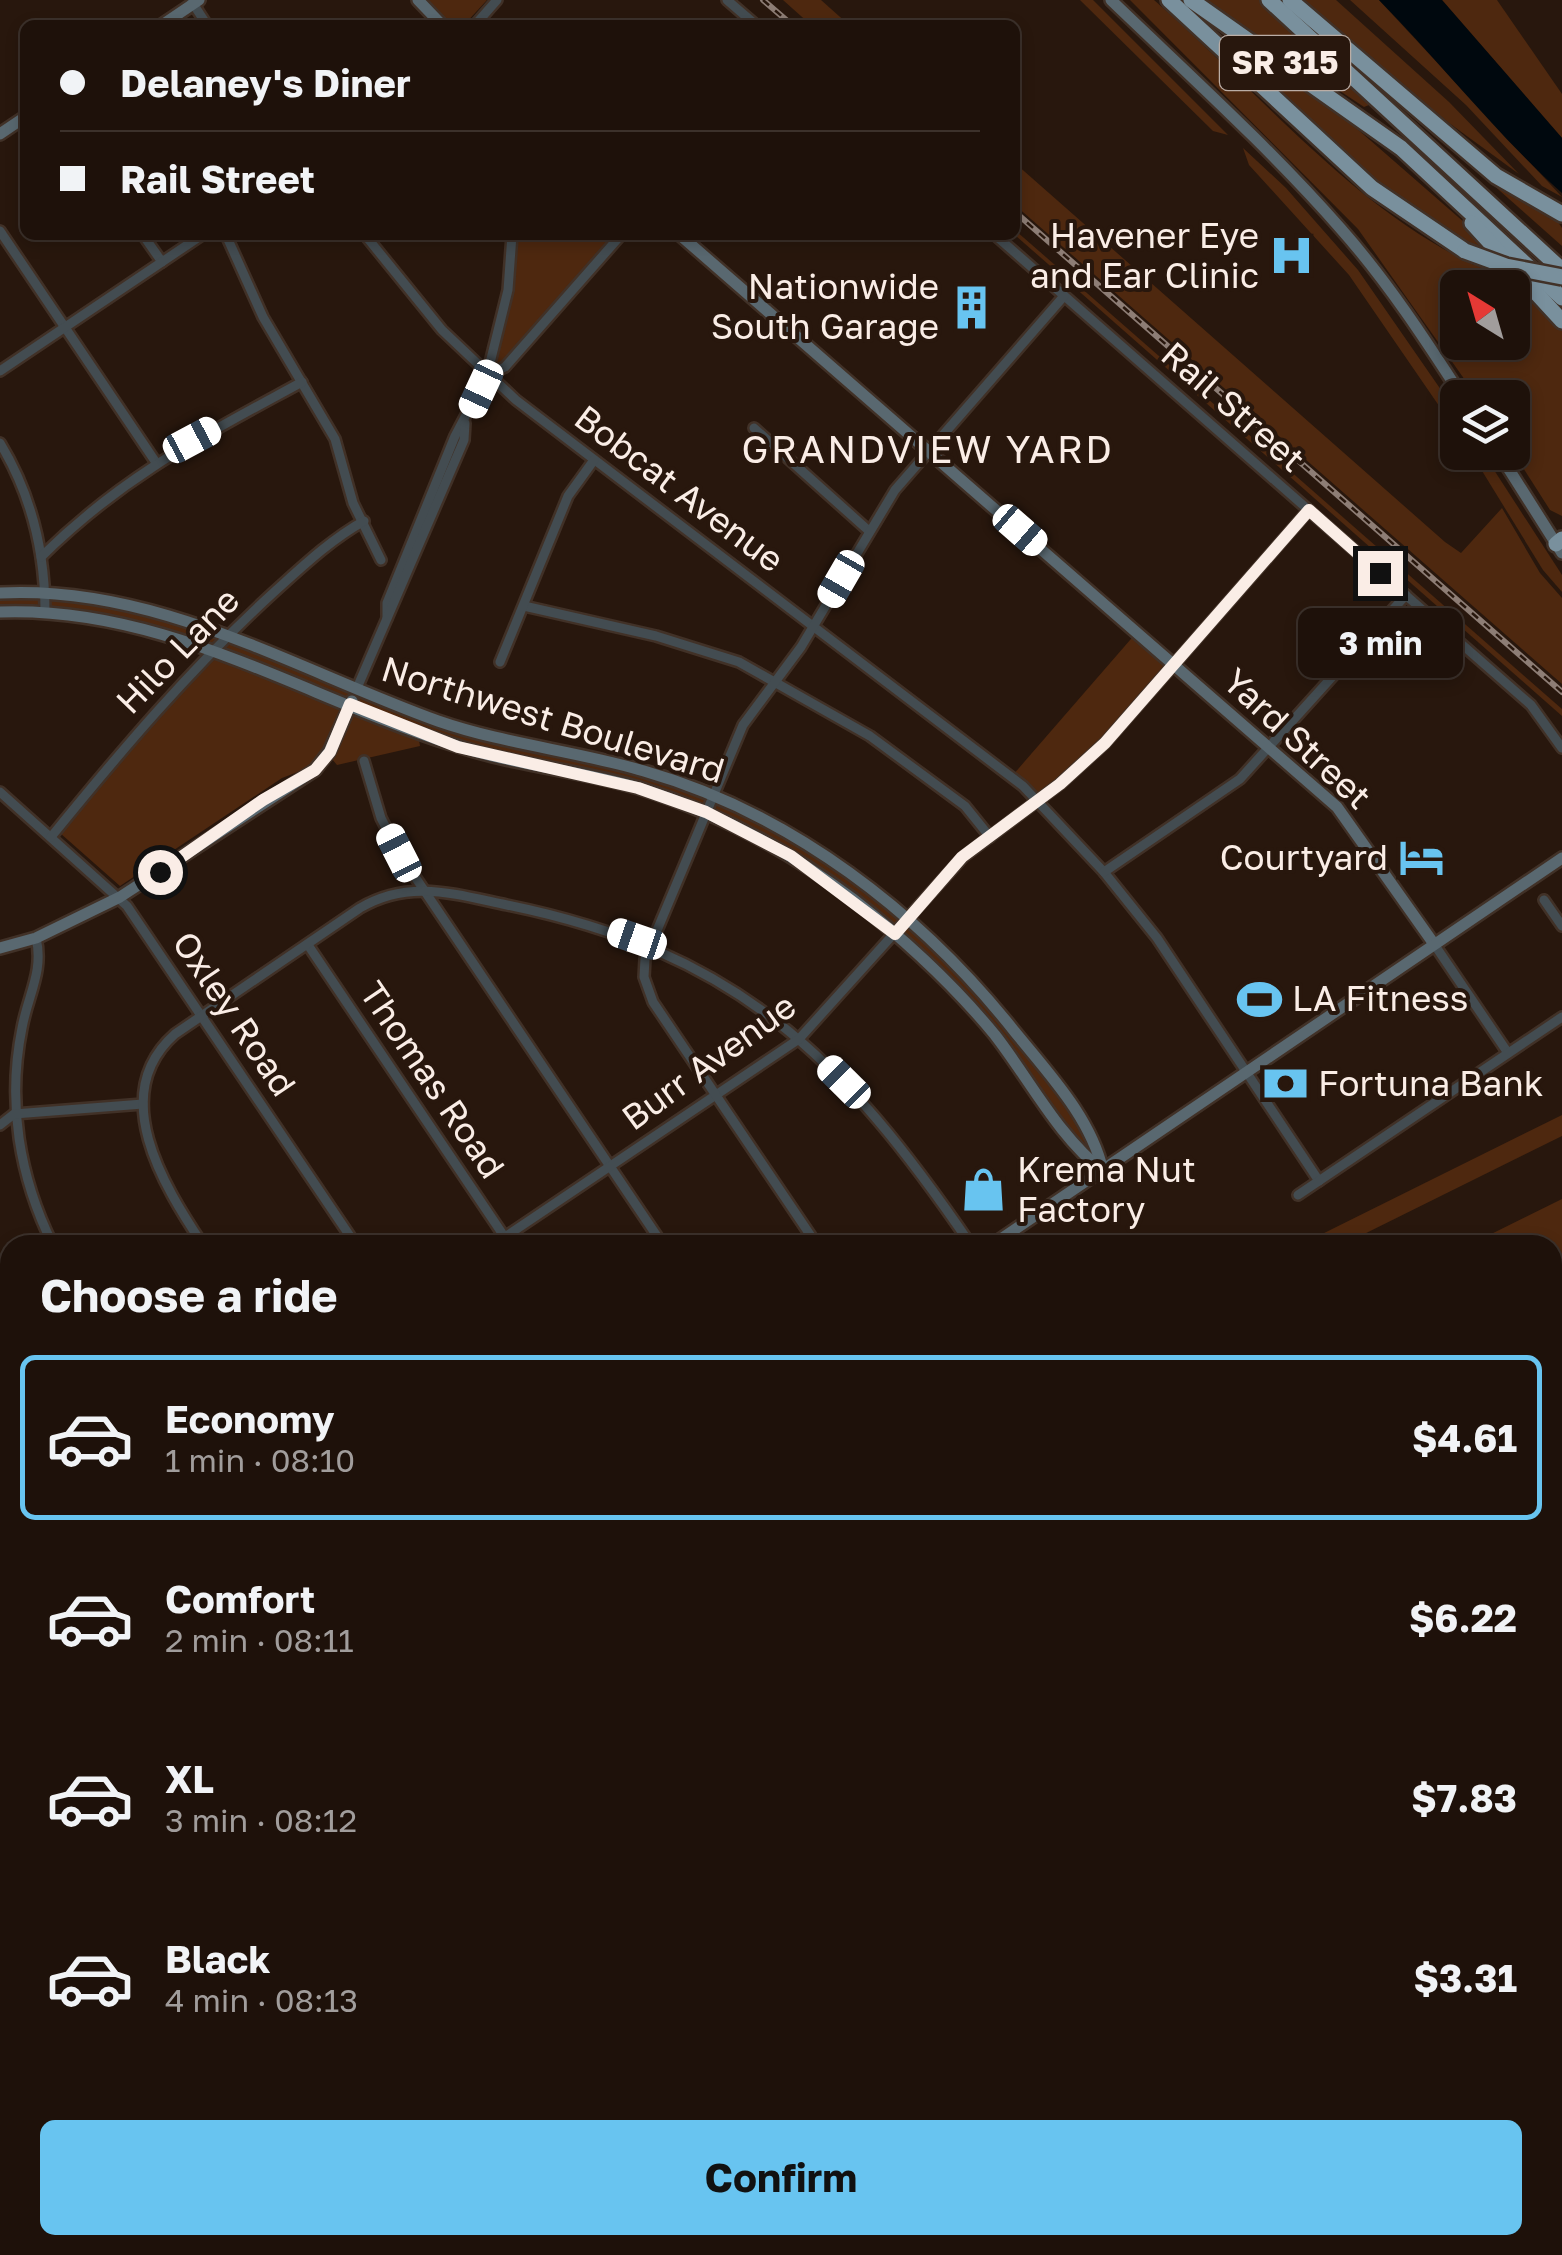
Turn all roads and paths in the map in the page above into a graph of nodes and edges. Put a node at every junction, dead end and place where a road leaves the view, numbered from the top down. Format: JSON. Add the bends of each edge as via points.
{"nodes":[{"id":1,"x":418,"y":0,"type":"edge"},
{"id":2,"x":497,"y":0,"type":"edge"},
{"id":3,"x":727,"y":0,"type":"edge"},
{"id":4,"x":1111,"y":0,"type":"edge"},
{"id":5,"x":1169,"y":0,"type":"edge"},
{"id":6,"x":1192,"y":0,"type":"edge"},
{"id":7,"x":1270,"y":0,"type":"edge"},
{"id":8,"x":1290,"y":0,"type":"edge"},
{"id":9,"x":194,"y":1,"type":"edge"},
{"id":10,"x":169,"y":20,"type":"edge"},
{"id":11,"x":437,"y":20,"type":"edge"},
{"id":12,"x":479,"y":20,"type":"edge"},
{"id":13,"x":750,"y":20,"type":"edge"},
{"id":14,"x":1401,"y":148,"type":"junction"},
{"id":15,"x":1468,"y":152,"type":"junction"},
{"id":16,"x":1562,"y":206,"type":"edge"},
{"id":17,"x":1562,"y":214,"type":"edge"},
{"id":18,"x":0,"y":231,"type":"edge"},
{"id":19,"x":147,"y":240,"type":"edge"},
{"id":20,"x":195,"y":240,"type":"edge"},
{"id":21,"x":228,"y":240,"type":"edge"},
{"id":22,"x":369,"y":240,"type":"edge"},
{"id":23,"x":512,"y":240,"type":"edge"},
{"id":24,"x":616,"y":240,"type":"edge"},
{"id":25,"x":686,"y":240,"type":"edge"},
{"id":26,"x":1001,"y":240,"type":"edge"},
{"id":27,"x":162,"y":262,"type":"junction"},
{"id":28,"x":1562,"y":274,"type":"edge"},
{"id":29,"x":1064,"y":296,"type":"junction"},
{"id":30,"x":1562,"y":298,"type":"edge"},
{"id":31,"x":1562,"y":321,"type":"edge"},
{"id":32,"x":65,"y":327,"type":"junction"},
{"id":33,"x":0,"y":371,"type":"edge"},
{"id":34,"x":488,"y":375,"type":"junction"},
{"id":35,"x":1451,"y":380,"type":"edge"},
{"id":36,"x":302,"y":382,"type":"junction"},
{"id":37,"x":754,"y":428,"type":"dead end"},
{"id":38,"x":0,"y":443,"type":"edge"},
{"id":39,"x":928,"y":450,"type":"junction"},
{"id":40,"x":594,"y":460,"type":"junction"},
{"id":41,"x":155,"y":461,"type":"junction"},
{"id":42,"x":1510,"y":470,"type":"edge"},
{"id":43,"x":1309,"y":510,"type":"junction"},
{"id":44,"x":364,"y":521,"type":"junction"},
{"id":45,"x":869,"y":531,"type":"junction"},
{"id":46,"x":1560,"y":545,"type":"edge"},
{"id":47,"x":41,"y":557,"type":"junction"},
{"id":48,"x":381,"y":560,"type":"dead end"},
{"id":49,"x":0,"y":592,"type":"edge"},
{"id":50,"x":45,"y":593,"type":"junction"},
{"id":51,"x":1406,"y":595,"type":"junction"},
{"id":52,"x":524,"y":606,"type":"junction"},
{"id":53,"x":0,"y":612,"type":"edge"},
{"id":54,"x":45,"y":612,"type":"junction"},
{"id":55,"x":814,"y":626,"type":"junction"},
{"id":56,"x":227,"y":634,"type":"junction"},
{"id":57,"x":213,"y":651,"type":"junction"},
{"id":58,"x":500,"y":662,"type":"dead end"},
{"id":59,"x":1173,"y":664,"type":"junction"},
{"id":60,"x":773,"y":683,"type":"junction"},
{"id":61,"x":357,"y":688,"type":"junction"},
{"id":62,"x":350,"y":704,"type":"junction"},
{"id":63,"x":1269,"y":748,"type":"junction"},
{"id":64,"x":1562,"y":748,"type":"edge"},
{"id":65,"x":364,"y":762,"type":"dead end"},
{"id":66,"x":0,"y":792,"type":"edge"},
{"id":67,"x":713,"y":796,"type":"junction"},
{"id":68,"x":1038,"y":801,"type":"junction"},
{"id":69,"x":706,"y":812,"type":"junction"},
{"id":70,"x":990,"y":836,"type":"junction"},
{"id":71,"x":51,"y":837,"type":"junction"},
{"id":72,"x":1562,"y":858,"type":"edge"},
{"id":73,"x":1104,"y":872,"type":"junction"},
{"id":74,"x":422,"y":888,"type":"junction"},
{"id":75,"x":120,"y":898,"type":"junction"},
{"id":76,"x":1544,"y":900,"type":"dead end"},
{"id":77,"x":908,"y":919,"type":"junction"},
{"id":78,"x":1562,"y":926,"type":"edge"},
{"id":79,"x":895,"y":934,"type":"junction"},
{"id":80,"x":36,"y":938,"type":"junction"},
{"id":81,"x":1434,"y":944,"type":"junction"},
{"id":82,"x":308,"y":945,"type":"junction"},
{"id":83,"x":650,"y":945,"type":"junction"},
{"id":84,"x":0,"y":948,"type":"edge"},
{"id":85,"x":202,"y":1016,"type":"junction"},
{"id":86,"x":1562,"y":1017,"type":"edge"},
{"id":87,"x":799,"y":1040,"type":"junction"},
{"id":88,"x":1508,"y":1053,"type":"junction"},
{"id":89,"x":1247,"y":1071,"type":"junction"},
{"id":90,"x":716,"y":1095,"type":"junction"},
{"id":91,"x":143,"y":1104,"type":"junction"},
{"id":92,"x":14,"y":1114,"type":"junction"},
{"id":93,"x":0,"y":1124,"type":"edge"},
{"id":94,"x":611,"y":1166,"type":"junction"},
{"id":95,"x":1103,"y":1171,"type":"junction"},
{"id":96,"x":1320,"y":1181,"type":"junction"},
{"id":97,"x":1298,"y":1195,"type":"dead end"},
{"id":98,"x":48,"y":1235,"type":"edge"},
{"id":99,"x":197,"y":1235,"type":"edge"},
{"id":100,"x":349,"y":1235,"type":"edge"},
{"id":101,"x":504,"y":1235,"type":"edge"},
{"id":102,"x":516,"y":1235,"type":"edge"},
{"id":103,"x":657,"y":1235,"type":"edge"},
{"id":104,"x":810,"y":1235,"type":"edge"},
{"id":105,"x":963,"y":1235,"type":"edge"},
{"id":106,"x":1007,"y":1235,"type":"edge"}],
"edges":[{"from":1,"to":11,"type":"main road"},
{"from":2,"to":12,"type":"street"},
{"from":3,"to":13,"type":"street"},
{"from":4,"to":35,"type":"main road","via":[[1343,232]]},
{"from":5,"to":28,"type":"highway","bridge":true,"via":[[1372,188],[1465,251],[1506,266]]},
{"from":6,"to":14,"type":"highway","number":"SR 315"},
{"from":7,"to":28,"type":"highway","number":"SR 315"},
{"from":8,"to":15,"type":"highway"},
{"from":9,"to":10,"type":"main road"},
{"from":14,"to":30,"type":"highway","number":"SR 315"},
{"from":14,"to":31,"type":"highway"},
{"from":15,"to":16,"type":"highway"},
{"from":15,"to":17,"type":"highway"},
{"from":18,"to":32,"type":"street"},
{"from":19,"to":27,"type":"street"},
{"from":20,"to":27,"type":"street"},
{"from":21,"to":36,"type":"street"},
{"from":22,"to":34,"type":"street","name":"Bobcat Avenue"},
{"from":23,"to":34,"type":"street","via":[[508,290]]},
{"from":24,"to":34,"type":"street","via":[[506,367]]},
{"from":25,"to":39,"type":"main road","name":"Yard Street"},
{"from":26,"to":29,"type":"street","name":"Rail Street"},
{"from":27,"to":32,"type":"street"},
{"from":29,"to":39,"type":"street"},
{"from":29,"to":43,"type":"street","name":"Rail Street"},
{"from":32,"to":33,"type":"street"},
{"from":32,"to":41,"type":"street"},
{"from":34,"to":40,"type":"street","name":"Bobcat Avenue"},
{"from":34,"to":61,"type":"street","via":[[455,436]]},
{"from":36,"to":41,"type":"street"},
{"from":36,"to":44,"type":"street","via":[[335,439]]},
{"from":37,"to":45,"type":"street"},
{"from":38,"to":47,"type":"street","via":[[27,497]]},
{"from":39,"to":45,"type":"street"},
{"from":39,"to":59,"type":"main road","name":"Yard Street"},
{"from":40,"to":52,"type":"street","via":[[568,496]]},
{"from":40,"to":55,"type":"street","name":"Bobcat Avenue"},
{"from":41,"to":47,"type":"street"},
{"from":42,"to":46,"type":"main road"},
{"from":43,"to":51,"type":"street","name":"Rail Street"},
{"from":43,"to":59,"type":"street","name":"Burr Avenue"},
{"from":44,"to":48,"type":"street"},
{"from":44,"to":56,"type":"street","name":"Hilo Lane"},
{"from":45,"to":55,"type":"street"},
{"from":47,"to":50,"type":"street"},
{"from":49,"to":50,"type":"main road","name":"Northwest Boulevard"},
{"from":50,"to":54,"type":"street"},
{"from":50,"to":56,"type":"main road","name":"Northwest Boulevard","via":[[140,606]]},
{"from":51,"to":63,"type":"street"},
{"from":51,"to":64,"type":"street","name":"Rail Street","via":[[1531,705]]},
{"from":52,"to":58,"type":"street"},
{"from":52,"to":60,"type":"street","via":[[717,654]]},
{"from":53,"to":54,"type":"main road","name":"Northwest Boulevard"},
{"from":54,"to":57,"type":"main road","name":"Northwest Boulevard","via":[[142,627]]},
{"from":55,"to":60,"type":"street"},
{"from":55,"to":68,"type":"street","name":"Bobcat Avenue"},
{"from":56,"to":57,"type":"street","name":"Hilo Lane"},
{"from":56,"to":61,"type":"main road","name":"Northwest Boulevard"},
{"from":57,"to":62,"type":"main road","name":"Northwest Boulevard"},
{"from":57,"to":71,"type":"street","name":"Hilo Lane"},
{"from":59,"to":63,"type":"main road","name":"Yard Street"},
{"from":59,"to":68,"type":"street","name":"Burr Avenue","via":[[1105,743]]},
{"from":60,"to":67,"type":"street","via":[[743,724]]},
{"from":60,"to":70,"type":"street","via":[[870,736],[965,806]]},
{"from":61,"to":62,"type":"main road"},
{"from":61,"to":67,"type":"main road","name":"Northwest Boulevard","via":[[450,724],[645,771]]},
{"from":62,"to":69,"type":"main road","name":"Northwest Boulevard","via":[[458,747],[638,788]]},
{"from":62,"to":75,"type":"main road","via":[[315,770]]},
{"from":63,"to":73,"type":"street","via":[[1240,779]]},
{"from":63,"to":81,"type":"main road","name":"Yard Street","via":[[1353,824]]},
{"from":65,"to":74,"type":"street","via":[[381,818]]},
{"from":66,"to":71,"type":"street","name":"Oxley Road"},
{"from":67,"to":69,"type":"street"},
{"from":67,"to":77,"type":"main road","name":"Northwest Boulevard","via":[[814,849]]},
{"from":68,"to":70,"type":"street","name":"Burr Avenue"},
{"from":68,"to":73,"type":"street","name":"Bobcat Avenue"},
{"from":69,"to":79,"type":"main road","name":"Northwest Boulevard","via":[[791,856]]},
{"from":69,"to":83,"type":"street"},
{"from":70,"to":77,"type":"street","name":"Burr Avenue","via":[[962,857]]},
{"from":71,"to":75,"type":"street","name":"Oxley Road"},
{"from":72,"to":81,"type":"main road"},
{"from":73,"to":89,"type":"street","name":"Bobcat Avenue"},
{"from":74,"to":82,"type":"street","via":[[372,901]]},
{"from":74,"to":83,"type":"street","via":[[558,915]]},
{"from":74,"to":94,"type":"street"},
{"from":75,"to":80,"type":"main road"},
{"from":75,"to":85,"type":"street","name":"Oxley Road"},
{"from":76,"to":78,"type":"street"},
{"from":77,"to":79,"type":"street","name":"Burr Avenue"},
{"from":77,"to":95,"type":"main road","name":"Northwest Boulevard","via":[[960,968],[1049,1074],[1097,1143]]},
{"from":79,"to":87,"type":"street","name":"Burr Avenue"},
{"from":79,"to":95,"type":"main road","name":"Northwest Boulevard","via":[[990,1030],[1080,1153]]},
{"from":80,"to":84,"type":"main road"},
{"from":80,"to":92,"type":"street","via":[[41,960],[22,1026]]},
{"from":81,"to":88,"type":"street","name":"Yard Street"},
{"from":81,"to":89,"type":"main road"},
{"from":82,"to":85,"type":"street"},
{"from":82,"to":101,"type":"street","name":"Thomas Road"},
{"from":83,"to":87,"type":"street","via":[[714,977]]},
{"from":83,"to":90,"type":"street","via":[[644,965],[650,996]]},
{"from":85,"to":91,"type":"street","via":[[155,1055]]},
{"from":85,"to":100,"type":"street","name":"Oxley Road"},
{"from":86,"to":88,"type":"street"},
{"from":87,"to":90,"type":"street","name":"Burr Avenue"},
{"from":87,"to":105,"type":"street","via":[[876,1116]]},
{"from":88,"to":96,"type":"street"},
{"from":89,"to":95,"type":"main road"},
{"from":89,"to":96,"type":"street","name":"Bobcat Avenue"},
{"from":90,"to":94,"type":"street","name":"Burr Avenue"},
{"from":90,"to":104,"type":"street"},
{"from":91,"to":92,"type":"street"},
{"from":91,"to":99,"type":"street","via":[[163,1181]]},
{"from":92,"to":93,"type":"street"},
{"from":92,"to":98,"type":"street"},
{"from":94,"to":102,"type":"street","name":"Burr Avenue"},
{"from":94,"to":103,"type":"street"},
{"from":95,"to":106,"type":"main road"},
{"from":96,"to":97,"type":"street"}]}
